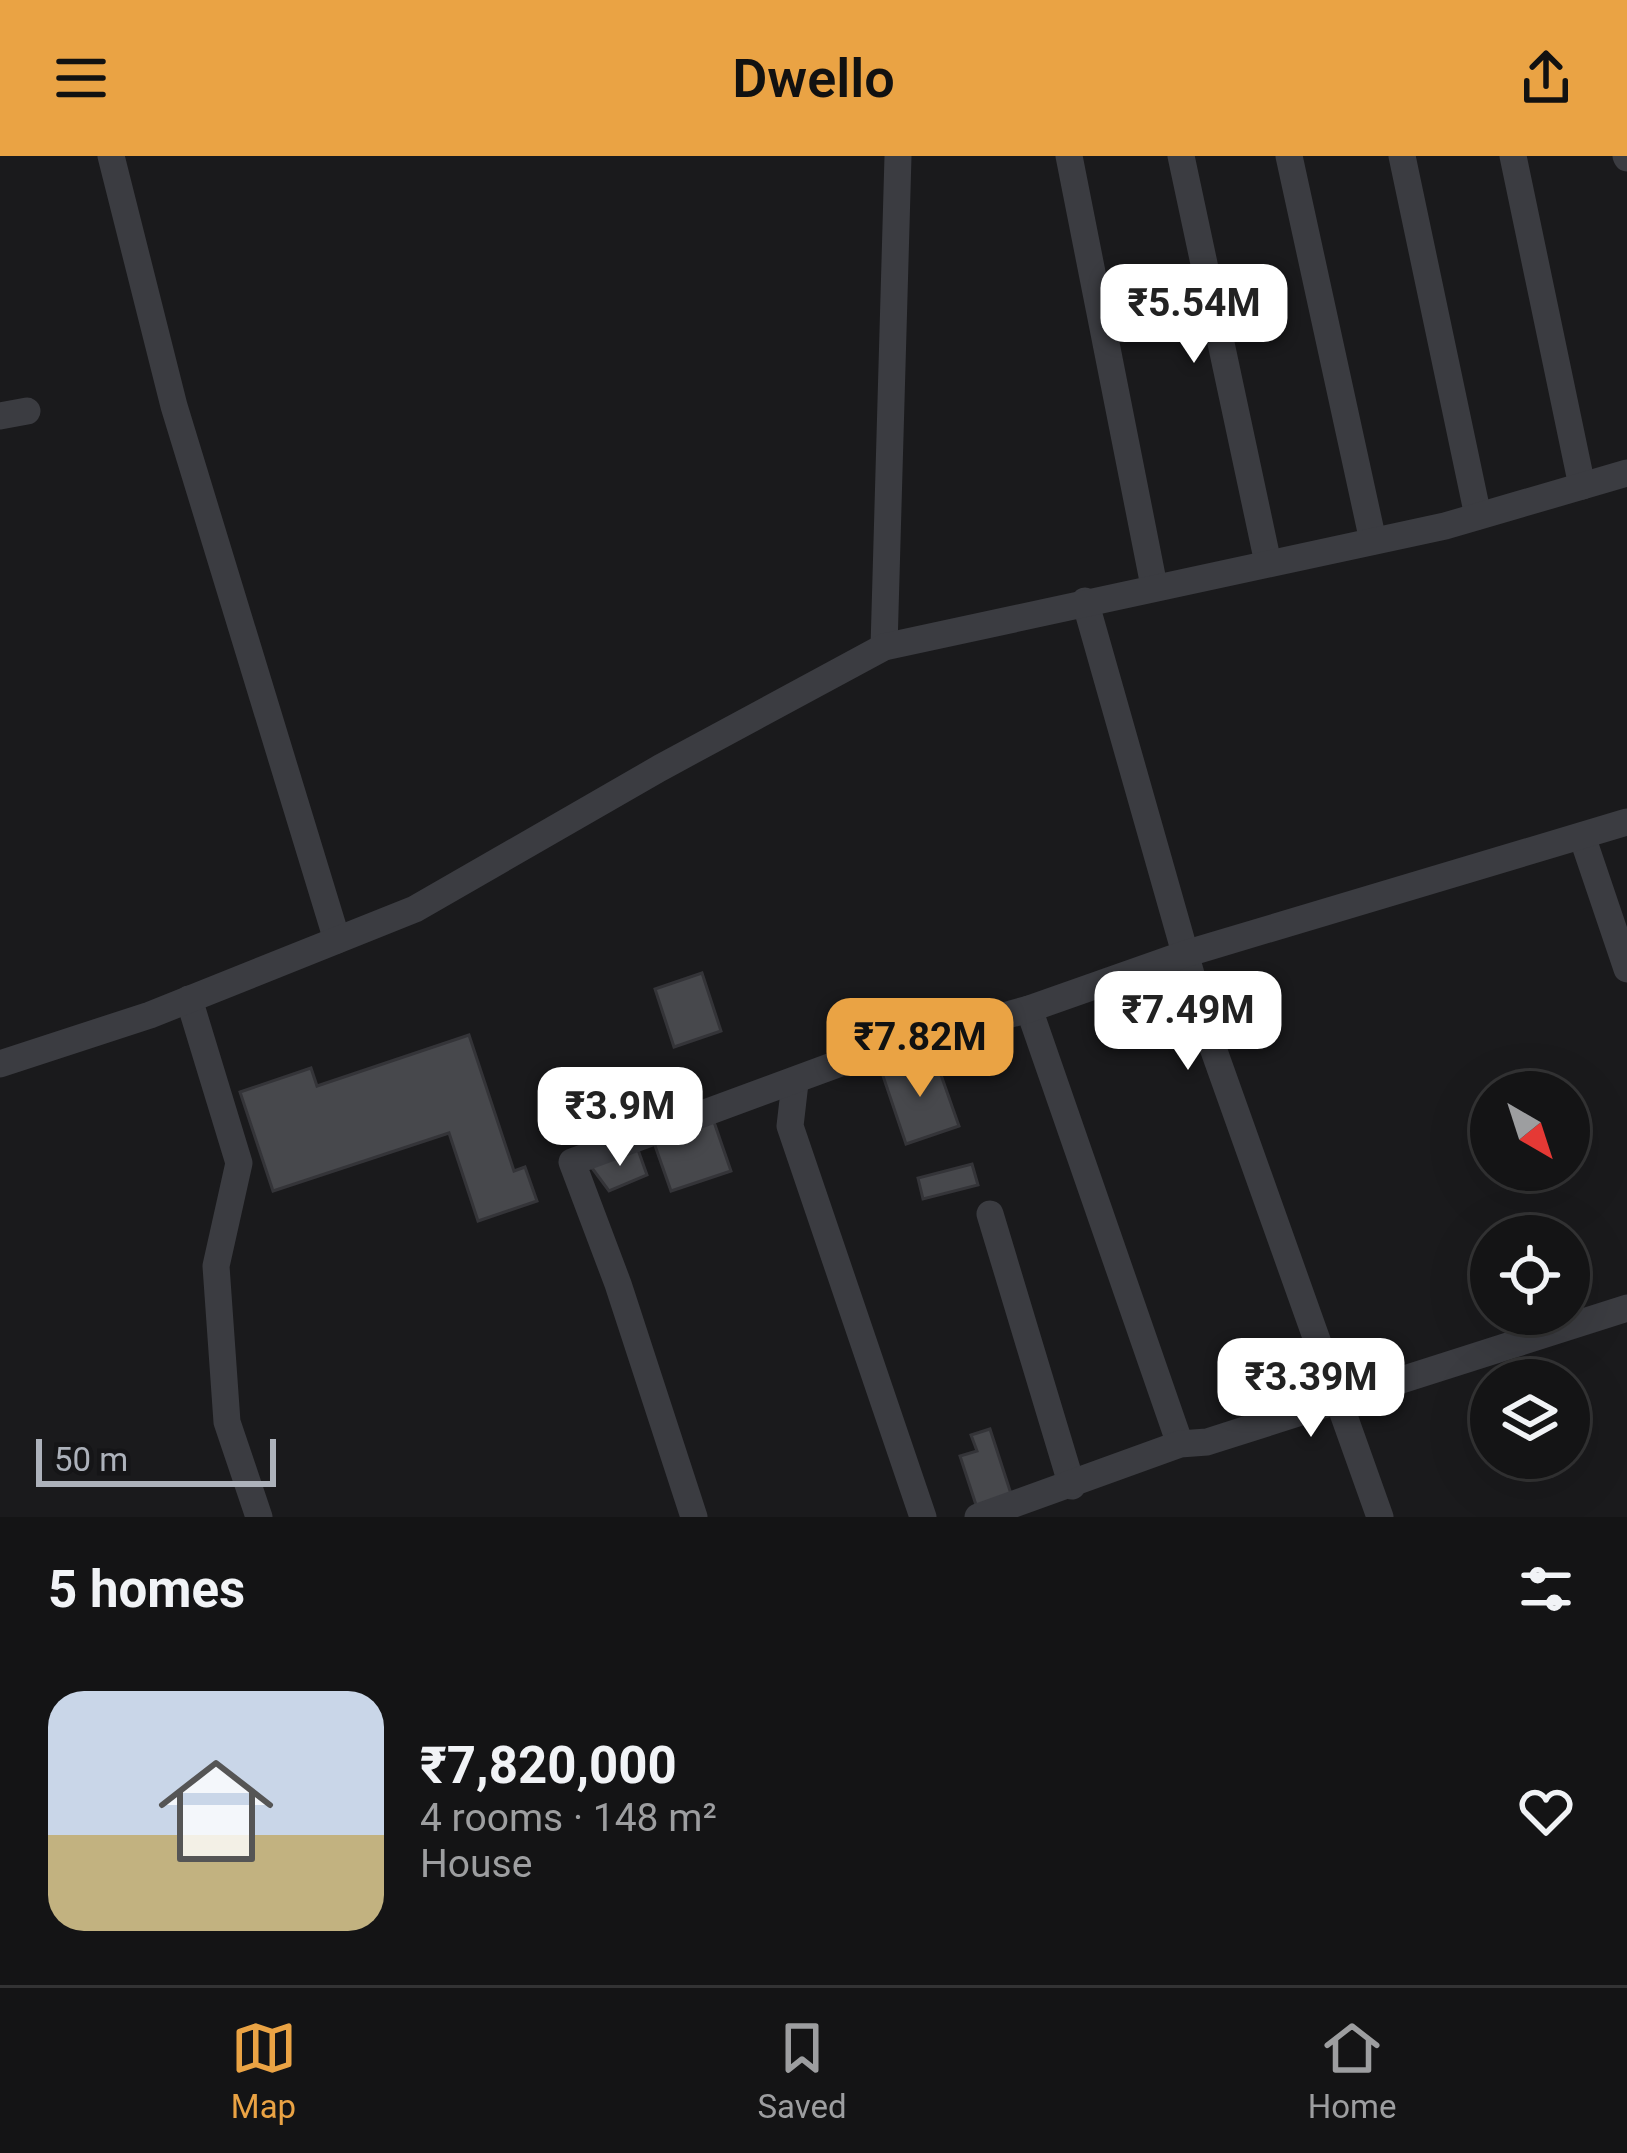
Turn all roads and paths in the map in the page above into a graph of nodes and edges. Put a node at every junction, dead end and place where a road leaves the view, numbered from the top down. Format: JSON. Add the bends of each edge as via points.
{"nodes":[{"id":1,"x":111,"y":156,"type":"edge"},
{"id":2,"x":898,"y":156,"type":"edge"},
{"id":3,"x":1069,"y":156,"type":"edge"},
{"id":4,"x":1181,"y":156,"type":"edge"},
{"id":5,"x":1289,"y":156,"type":"edge"},
{"id":6,"x":1402,"y":156,"type":"edge"},
{"id":7,"x":1513,"y":156,"type":"edge"},
{"id":8,"x":1627,"y":473,"type":"edge"},
{"id":9,"x":1582,"y":486,"type":"junction"},
{"id":10,"x":1478,"y":516,"type":"junction"},
{"id":11,"x":1373,"y":541,"type":"junction"},
{"id":12,"x":1268,"y":562,"type":"junction"},
{"id":13,"x":1154,"y":586,"type":"junction"},
{"id":14,"x":1085,"y":602,"type":"junction"},
{"id":15,"x":884,"y":647,"type":"junction"},
{"id":16,"x":1627,"y":822,"type":"edge"},
{"id":17,"x":1582,"y":836,"type":"junction"},
{"id":18,"x":337,"y":940,"type":"junction"},
{"id":19,"x":1185,"y":954,"type":"junction"},
{"id":20,"x":1627,"y":969,"type":"edge"},
{"id":21,"x":188,"y":999,"type":"junction"},
{"id":22,"x":1029,"y":1009,"type":"junction"},
{"id":23,"x":0,"y":1064,"type":"edge"},
{"id":24,"x":795,"y":1083,"type":"junction"},
{"id":25,"x":990,"y":1214,"type":"dead end"},
{"id":26,"x":1627,"y":1308,"type":"edge"},
{"id":27,"x":1338,"y":1399,"type":"junction"},
{"id":28,"x":1180,"y":1444,"type":"junction"},
{"id":29,"x":1072,"y":1486,"type":"junction"},
{"id":30,"x":259,"y":1517,"type":"edge"},
{"id":31,"x":694,"y":1517,"type":"edge"},
{"id":32,"x":923,"y":1517,"type":"edge"},
{"id":33,"x":978,"y":1517,"type":"edge"},
{"id":34,"x":1380,"y":1517,"type":"edge"}],
"edges":[{"from":1,"to":18,"type":"street","via":[[174,406]]},
{"from":2,"to":15,"type":"street"},
{"from":3,"to":13,"type":"street"},
{"from":4,"to":12,"type":"street"},
{"from":5,"to":11,"type":"street"},
{"from":6,"to":10,"type":"street"},
{"from":7,"to":9,"type":"street"},
{"from":8,"to":9,"type":"street"},
{"from":9,"to":10,"type":"street"},
{"from":10,"to":11,"type":"street"},
{"from":11,"to":12,"type":"street"},
{"from":12,"to":13,"type":"street"},
{"from":13,"to":14,"type":"street"},
{"from":14,"to":15,"type":"street"},
{"from":14,"to":19,"type":"street"},
{"from":15,"to":18,"type":"street","via":[[415,909]]},
{"from":16,"to":17,"type":"street"},
{"from":17,"to":19,"type":"street"},
{"from":17,"to":20,"type":"street"},
{"from":18,"to":21,"type":"street"},
{"from":19,"to":22,"type":"street"},
{"from":19,"to":27,"type":"street"},
{"from":21,"to":23,"type":"street"},
{"from":21,"to":30,"type":"street","via":[[239,1163],[216,1266],[227,1422]]},
{"from":22,"to":24,"type":"street","via":[[854,1058]]},
{"from":22,"to":28,"type":"street"},
{"from":24,"to":31,"type":"street","via":[[572,1162]]},
{"from":24,"to":32,"type":"street","via":[[790,1126]]},
{"from":25,"to":29,"type":"street"},
{"from":26,"to":27,"type":"street"},
{"from":27,"to":28,"type":"street"},
{"from":27,"to":34,"type":"street"},
{"from":28,"to":29,"type":"street"},
{"from":29,"to":33,"type":"street"}]}
